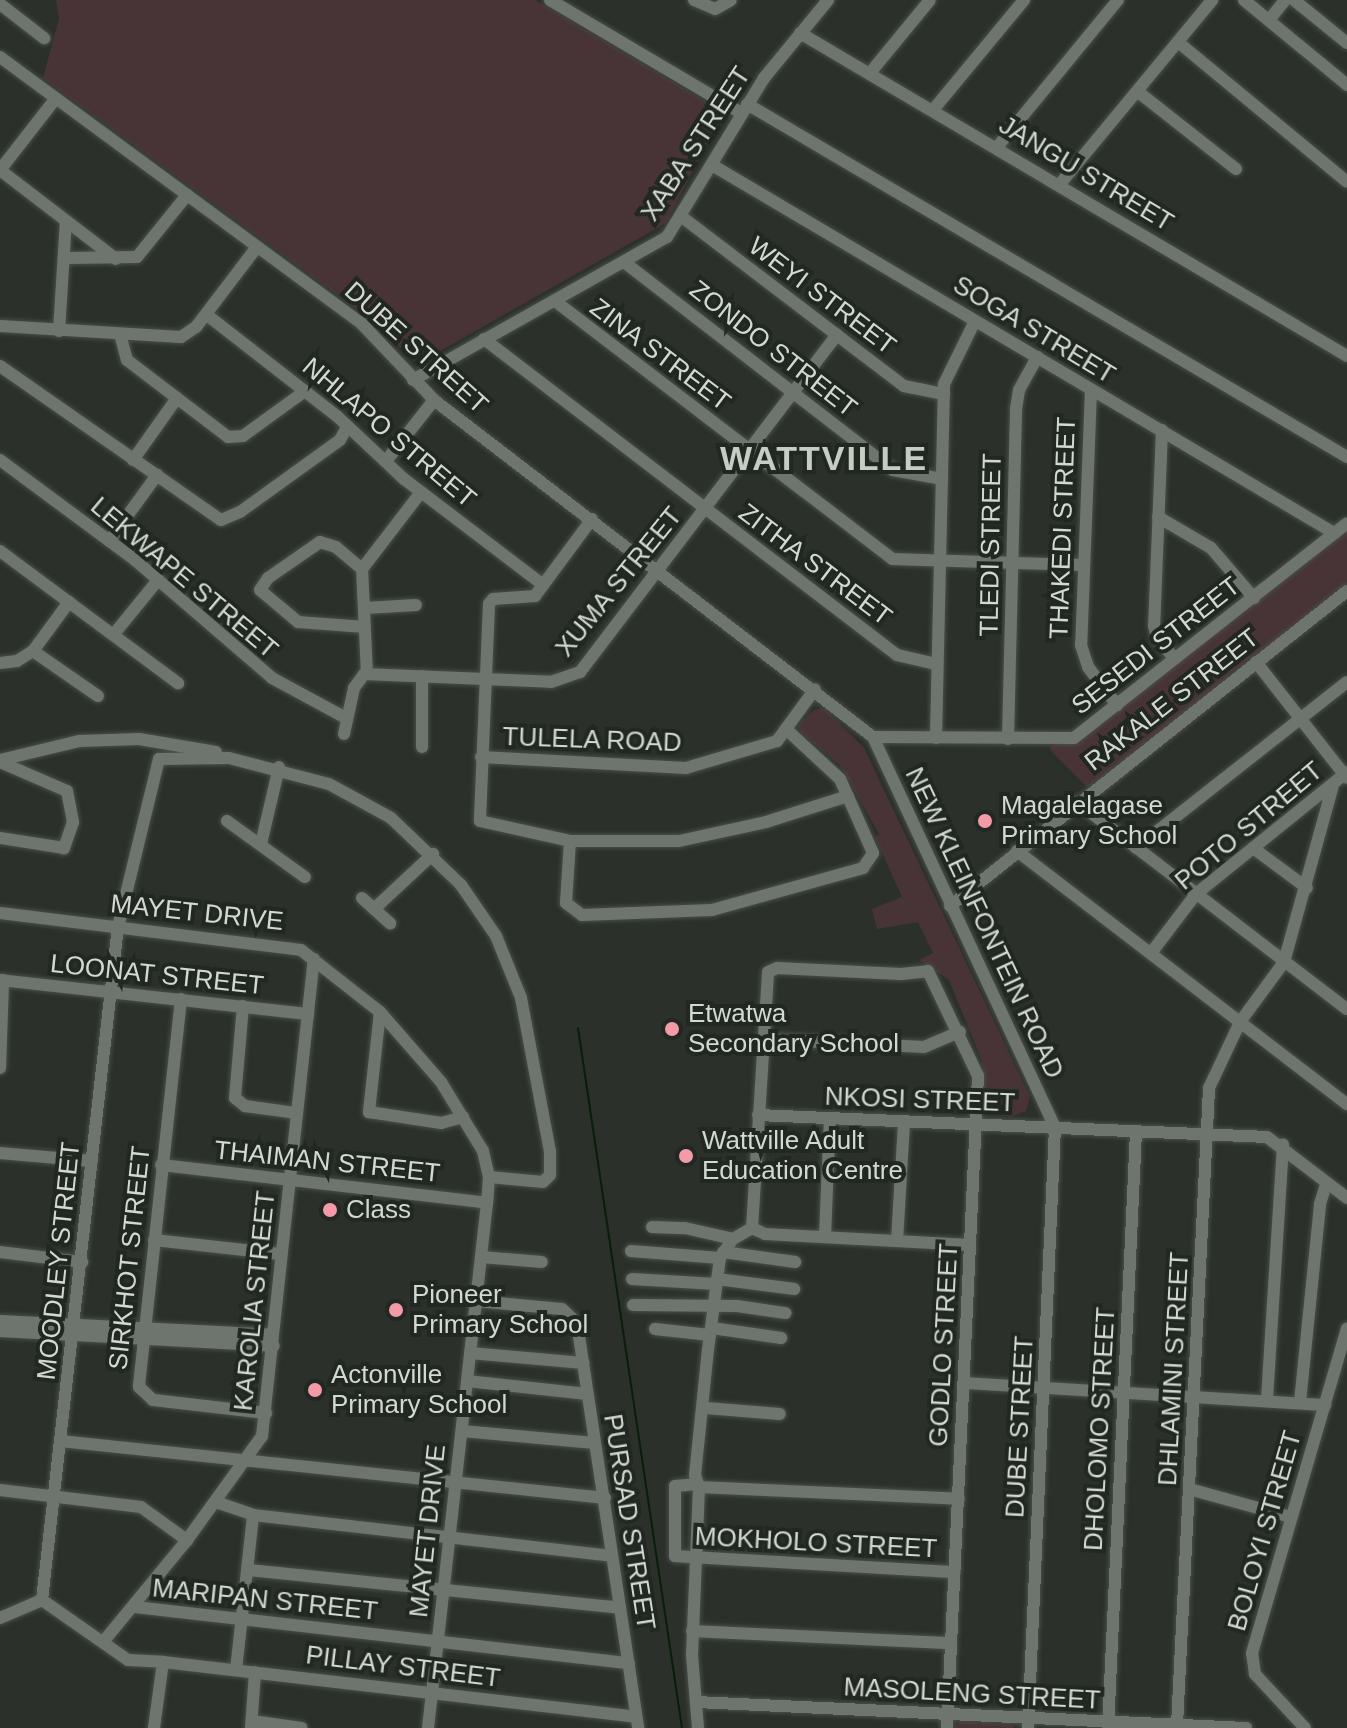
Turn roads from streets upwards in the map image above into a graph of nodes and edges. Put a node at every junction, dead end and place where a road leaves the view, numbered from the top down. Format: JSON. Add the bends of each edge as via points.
{"nodes":[{"id":1,"x":550,"y":0,"type":"edge"},
{"id":2,"x":694,"y":0,"type":"edge"},
{"id":3,"x":731,"y":0,"type":"edge"},
{"id":4,"x":828,"y":0,"type":"edge"},
{"id":5,"x":930,"y":0,"type":"edge"},
{"id":6,"x":1024,"y":0,"type":"edge"},
{"id":7,"x":1118,"y":0,"type":"edge"},
{"id":8,"x":1212,"y":0,"type":"edge"},
{"id":9,"x":1244,"y":0,"type":"edge"},
{"id":10,"x":1285,"y":0,"type":"edge"},
{"id":11,"x":1294,"y":0,"type":"edge"},
{"id":12,"x":0,"y":4,"type":"edge"},
{"id":13,"x":1269,"y":20,"type":"junction"},
{"id":14,"x":800,"y":33,"type":"junction"},
{"id":15,"x":44,"y":38,"type":"dead end"},
{"id":16,"x":1178,"y":42,"type":"junction"},
{"id":17,"x":1347,"y":43,"type":"edge"},
{"id":18,"x":0,"y":57,"type":"edge"},
{"id":19,"x":870,"y":73,"type":"junction"},
{"id":20,"x":1347,"y":85,"type":"edge"},
{"id":21,"x":1137,"y":91,"type":"junction"},
{"id":22,"x":56,"y":98,"type":"junction"},
{"id":23,"x":744,"y":108,"type":"junction"},
{"id":24,"x":933,"y":110,"type":"junction"},
{"id":25,"x":998,"y":146,"type":"junction"},
{"id":26,"x":712,"y":165,"type":"junction"},
{"id":27,"x":1236,"y":169,"type":"dead end"},
{"id":28,"x":0,"y":170,"type":"edge"},
{"id":29,"x":1347,"y":182,"type":"edge"},
{"id":30,"x":1060,"y":184,"type":"junction"},
{"id":31,"x":187,"y":195,"type":"junction"},
{"id":32,"x":682,"y":217,"type":"junction"},
{"id":33,"x":66,"y":221,"type":"junction"},
{"id":34,"x":257,"y":247,"type":"junction"},
{"id":35,"x":66,"y":258,"type":"junction"},
{"id":36,"x":116,"y":259,"type":"junction"},
{"id":37,"x":624,"y":262,"type":"junction"},
{"id":38,"x":555,"y":301,"type":"junction"},
{"id":39,"x":207,"y":315,"type":"junction"},
{"id":40,"x":975,"y":321,"type":"junction"},
{"id":41,"x":0,"y":326,"type":"edge"},
{"id":42,"x":59,"y":331,"type":"junction"},
{"id":43,"x":120,"y":334,"type":"junction"},
{"id":44,"x":837,"y":335,"type":"junction"},
{"id":45,"x":484,"y":339,"type":"junction"},
{"id":46,"x":1347,"y":356,"type":"edge"},
{"id":47,"x":1037,"y":357,"type":"junction"},
{"id":48,"x":0,"y":366,"type":"edge"},
{"id":49,"x":413,"y":380,"type":"junction"},
{"id":50,"x":1091,"y":390,"type":"junction"},
{"id":51,"x":305,"y":391,"type":"junction"},
{"id":52,"x":794,"y":393,"type":"junction"},
{"id":53,"x":944,"y":394,"type":"junction"},
{"id":54,"x":177,"y":398,"type":"junction"},
{"id":55,"x":434,"y":400,"type":"junction"},
{"id":56,"x":347,"y":427,"type":"junction"},
{"id":57,"x":1162,"y":430,"type":"junction"},
{"id":58,"x":750,"y":451,"type":"junction"},
{"id":59,"x":1347,"y":457,"type":"edge"},
{"id":60,"x":0,"y":460,"type":"edge"},
{"id":61,"x":133,"y":460,"type":"junction"},
{"id":62,"x":386,"y":461,"type":"junction"},
{"id":63,"x":157,"y":475,"type":"junction"},
{"id":64,"x":942,"y":479,"type":"junction"},
{"id":65,"x":421,"y":492,"type":"junction"},
{"id":66,"x":1347,"y":508,"type":"edge"},
{"id":67,"x":706,"y":509,"type":"junction"},
{"id":68,"x":1158,"y":517,"type":"junction"},
{"id":69,"x":592,"y":519,"type":"junction"},
{"id":70,"x":1341,"y":528,"type":"edge"},
{"id":71,"x":109,"y":541,"type":"junction"},
{"id":72,"x":0,"y":551,"type":"edge"},
{"id":73,"x":940,"y":560,"type":"junction"},
{"id":74,"x":1012,"y":563,"type":"junction"},
{"id":75,"x":1084,"y":565,"type":"junction"},
{"id":76,"x":362,"y":569,"type":"junction"},
{"id":77,"x":659,"y":570,"type":"junction"},
{"id":78,"x":158,"y":580,"type":"junction"},
{"id":79,"x":543,"y":585,"type":"junction"},
{"id":80,"x":1347,"y":591,"type":"edge"},
{"id":81,"x":1254,"y":598,"type":"junction"},
{"id":82,"x":69,"y":602,"type":"junction"},
{"id":83,"x":416,"y":605,"type":"dead end"},
{"id":84,"x":365,"y":608,"type":"junction"},
{"id":85,"x":365,"y":627,"type":"junction"},
{"id":86,"x":114,"y":634,"type":"junction"},
{"id":87,"x":33,"y":651,"type":"junction"},
{"id":88,"x":1175,"y":659,"type":"junction"},
{"id":89,"x":1256,"y":662,"type":"junction"},
{"id":90,"x":0,"y":663,"type":"edge"},
{"id":91,"x":936,"y":664,"type":"junction"},
{"id":92,"x":367,"y":674,"type":"junction"},
{"id":93,"x":422,"y":676,"type":"junction"},
{"id":94,"x":485,"y":678,"type":"junction"},
{"id":95,"x":1347,"y":682,"type":"edge"},
{"id":96,"x":178,"y":683,"type":"dead end"},
{"id":97,"x":815,"y":689,"type":"junction"},
{"id":98,"x":98,"y":696,"type":"dead end"},
{"id":99,"x":1117,"y":705,"type":"junction"},
{"id":100,"x":346,"y":718,"type":"junction"},
{"id":101,"x":1300,"y":718,"type":"junction"},
{"id":102,"x":787,"y":730,"type":"junction"},
{"id":103,"x":344,"y":734,"type":"dead end"},
{"id":104,"x":873,"y":737,"type":"junction"},
{"id":105,"x":936,"y":738,"type":"junction"},
{"id":106,"x":1008,"y":739,"type":"junction"},
{"id":107,"x":422,"y":747,"type":"dead end"},
{"id":108,"x":481,"y":757,"type":"junction"},
{"id":109,"x":229,"y":758,"type":"junction"},
{"id":110,"x":0,"y":761,"type":"edge"},
{"id":111,"x":279,"y":767,"type":"junction"},
{"id":112,"x":1346,"y":775,"type":"edge"},
{"id":113,"x":1333,"y":785,"type":"junction"},
{"id":114,"x":848,"y":796,"type":"junction"},
{"id":115,"x":1077,"y":802,"type":"junction"},
{"id":116,"x":227,"y":821,"type":"dead end"},
{"id":117,"x":0,"y":838,"type":"edge"},
{"id":118,"x":570,"y":841,"type":"junction"},
{"id":119,"x":261,"y":844,"type":"junction"},
{"id":120,"x":1136,"y":848,"type":"junction"},
{"id":121,"x":1253,"y":848,"type":"junction"},
{"id":122,"x":1017,"y":851,"type":"junction"},
{"id":123,"x":433,"y":854,"type":"junction"},
{"id":124,"x":305,"y":877,"type":"dead end"},
{"id":125,"x":1307,"y":888,"type":"junction"},
{"id":126,"x":1196,"y":894,"type":"junction"},
{"id":127,"x":362,"y":898,"type":"dead end"},
{"id":128,"x":950,"y":906,"type":"junction"},
{"id":129,"x":374,"y":909,"type":"junction"},
{"id":130,"x":0,"y":913,"type":"edge"},
{"id":131,"x":390,"y":923,"type":"dead end"},
{"id":132,"x":118,"y":927,"type":"junction"},
{"id":133,"x":1151,"y":953,"type":"junction"},
{"id":134,"x":314,"y":959,"type":"junction"},
{"id":135,"x":1284,"y":962,"type":"junction"},
{"id":136,"x":1,"y":980,"type":"edge"},
{"id":137,"x":110,"y":992,"type":"junction"},
{"id":138,"x":181,"y":999,"type":"junction"},
{"id":139,"x":243,"y":1006,"type":"junction"},
{"id":140,"x":1347,"y":1009,"type":"edge"},
{"id":141,"x":380,"y":1012,"type":"junction"},
{"id":142,"x":308,"y":1014,"type":"junction"},
{"id":143,"x":1240,"y":1022,"type":"junction"},
{"id":144,"x":960,"y":1032,"type":"junction"},
{"id":145,"x":762,"y":1039,"type":"junction"},
{"id":146,"x":0,"y":1068,"type":"edge"},
{"id":147,"x":1347,"y":1104,"type":"edge"},
{"id":148,"x":296,"y":1113,"type":"junction"},
{"id":149,"x":758,"y":1115,"type":"junction"},
{"id":150,"x":463,"y":1117,"type":"junction"},
{"id":151,"x":830,"y":1118,"type":"junction"},
{"id":152,"x":904,"y":1122,"type":"junction"},
{"id":153,"x":975,"y":1125,"type":"junction"},
{"id":154,"x":1055,"y":1127,"type":"junction"},
{"id":155,"x":1136,"y":1132,"type":"junction"},
{"id":156,"x":1208,"y":1134,"type":"junction"},
{"id":157,"x":1283,"y":1145,"type":"junction"},
{"id":158,"x":0,"y":1153,"type":"edge"},
{"id":159,"x":92,"y":1161,"type":"junction"},
{"id":160,"x":161,"y":1165,"type":"junction"},
{"id":161,"x":489,"y":1177,"type":"junction"},
{"id":162,"x":289,"y":1181,"type":"junction"},
{"id":163,"x":1326,"y":1184,"type":"junction"},
{"id":164,"x":1347,"y":1198,"type":"edge"},
{"id":165,"x":487,"y":1203,"type":"junction"},
{"id":166,"x":652,"y":1227,"type":"dead end"},
{"id":167,"x":752,"y":1228,"type":"junction"},
{"id":168,"x":825,"y":1236,"type":"junction"},
{"id":169,"x":733,"y":1239,"type":"junction"},
{"id":170,"x":154,"y":1240,"type":"junction"},
{"id":171,"x":897,"y":1241,"type":"junction"},
{"id":172,"x":970,"y":1245,"type":"junction"},
{"id":173,"x":631,"y":1251,"type":"dead end"},
{"id":174,"x":0,"y":1252,"type":"edge"},
{"id":175,"x":280,"y":1254,"type":"junction"},
{"id":176,"x":722,"y":1255,"type":"junction"},
{"id":177,"x":481,"y":1257,"type":"junction"},
{"id":178,"x":82,"y":1262,"type":"junction"},
{"id":179,"x":542,"y":1262,"type":"dead end"},
{"id":180,"x":795,"y":1262,"type":"dead end"},
{"id":181,"x":632,"y":1279,"type":"dead end"},
{"id":182,"x":717,"y":1282,"type":"junction"},
{"id":183,"x":794,"y":1289,"type":"dead end"},
{"id":184,"x":476,"y":1301,"type":"junction"},
{"id":185,"x":633,"y":1305,"type":"dead end"},
{"id":186,"x":714,"y":1307,"type":"junction"},
{"id":187,"x":785,"y":1313,"type":"dead end"},
{"id":188,"x":0,"y":1321,"type":"edge"},
{"id":189,"x":655,"y":1329,"type":"dead end"},
{"id":190,"x":1347,"y":1329,"type":"edge"},
{"id":191,"x":74,"y":1330,"type":"junction"},
{"id":192,"x":0,"y":1331,"type":"edge"},
{"id":193,"x":711,"y":1332,"type":"junction"},
{"id":194,"x":144,"y":1334,"type":"junction"},
{"id":195,"x":781,"y":1338,"type":"dead end"},
{"id":196,"x":274,"y":1340,"type":"junction"},
{"id":197,"x":470,"y":1353,"type":"junction"},
{"id":198,"x":584,"y":1363,"type":"junction"},
{"id":199,"x":467,"y":1381,"type":"junction"},
{"id":200,"x":965,"y":1383,"type":"junction"},
{"id":201,"x":1044,"y":1390,"type":"junction"},
{"id":202,"x":587,"y":1394,"type":"junction"},
{"id":203,"x":1123,"y":1394,"type":"junction"},
{"id":204,"x":1195,"y":1397,"type":"junction"},
{"id":205,"x":1267,"y":1399,"type":"junction"},
{"id":206,"x":1300,"y":1402,"type":"junction"},
{"id":207,"x":1325,"y":1405,"type":"junction"},
{"id":208,"x":706,"y":1408,"type":"junction"},
{"id":209,"x":266,"y":1413,"type":"junction"},
{"id":210,"x":780,"y":1414,"type":"dead end"},
{"id":211,"x":462,"y":1431,"type":"junction"},
{"id":212,"x":60,"y":1441,"type":"junction"},
{"id":213,"x":594,"y":1443,"type":"junction"},
{"id":214,"x":246,"y":1462,"type":"junction"},
{"id":215,"x":454,"y":1484,"type":"junction"},
{"id":216,"x":699,"y":1486,"type":"junction"},
{"id":217,"x":1189,"y":1489,"type":"junction"},
{"id":218,"x":0,"y":1490,"type":"edge"},
{"id":219,"x":55,"y":1496,"type":"junction"},
{"id":220,"x":605,"y":1498,"type":"junction"},
{"id":221,"x":959,"y":1499,"type":"junction"},
{"id":222,"x":216,"y":1502,"type":"junction"},
{"id":223,"x":253,"y":1515,"type":"junction"},
{"id":224,"x":1291,"y":1517,"type":"junction"},
{"id":225,"x":449,"y":1536,"type":"junction"},
{"id":226,"x":187,"y":1540,"type":"junction"},
{"id":227,"x":612,"y":1556,"type":"junction"},
{"id":228,"x":696,"y":1559,"type":"junction"},
{"id":229,"x":249,"y":1570,"type":"junction"},
{"id":230,"x":955,"y":1572,"type":"junction"},
{"id":231,"x":444,"y":1589,"type":"junction"},
{"id":232,"x":42,"y":1600,"type":"junction"},
{"id":233,"x":135,"y":1607,"type":"junction"},
{"id":234,"x":620,"y":1608,"type":"junction"},
{"id":235,"x":0,"y":1618,"type":"edge"},
{"id":236,"x":243,"y":1621,"type":"junction"},
{"id":237,"x":692,"y":1631,"type":"junction"},
{"id":238,"x":438,"y":1641,"type":"junction"},
{"id":239,"x":103,"y":1642,"type":"junction"},
{"id":240,"x":951,"y":1643,"type":"junction"},
{"id":241,"x":163,"y":1662,"type":"junction"},
{"id":242,"x":629,"y":1663,"type":"junction"},
{"id":243,"x":236,"y":1670,"type":"junction"},
{"id":244,"x":255,"y":1672,"type":"junction"},
{"id":245,"x":432,"y":1692,"type":"junction"},
{"id":246,"x":696,"y":1702,"type":"junction"},
{"id":247,"x":948,"y":1721,"type":"edge"},
{"id":248,"x":637,"y":1722,"type":"edge"},
{"id":249,"x":1028,"y":1723,"type":"edge"},
{"id":250,"x":252,"y":1725,"type":"edge"},
{"id":251,"x":1109,"y":1725,"type":"edge"},
{"id":252,"x":1177,"y":1725,"type":"junction"},
{"id":253,"x":154,"y":1728,"type":"edge"},
{"id":254,"x":302,"y":1728,"type":"edge"},
{"id":255,"x":428,"y":1728,"type":"edge"},
{"id":256,"x":698,"y":1728,"type":"edge"},
{"id":257,"x":1246,"y":1728,"type":"edge"},
{"id":258,"x":1305,"y":1728,"type":"edge"}],
"edges":[{"from":1,"to":23,"type":"street"},
{"from":2,"to":3,"type":"street","via":[[715,9]]},
{"from":4,"to":14,"type":"street","name":"XABA STREET"},
{"from":5,"to":19,"type":"street"},
{"from":6,"to":24,"type":"street"},
{"from":7,"to":25,"type":"street"},
{"from":8,"to":16,"type":"street"},
{"from":9,"to":13,"type":"street"},
{"from":10,"to":13,"type":"street"},
{"from":11,"to":17,"type":"street"},
{"from":12,"to":15,"type":"street"},
{"from":13,"to":20,"type":"street"},
{"from":14,"to":19,"type":"street","name":"JANGU STREET"},
{"from":14,"to":23,"type":"street","name":"XABA STREET"},
{"from":16,"to":21,"type":"street"},
{"from":16,"to":29,"type":"street"},
{"from":18,"to":22,"type":"street","name":"DUBE STREET"},
{"from":19,"to":24,"type":"street","name":"JANGU STREET"},
{"from":21,"to":27,"type":"street"},
{"from":21,"to":30,"type":"street"},
{"from":22,"to":28,"type":"street"},
{"from":22,"to":31,"type":"street","name":"DUBE STREET"},
{"from":23,"to":26,"type":"street","name":"XABA STREET"},
{"from":23,"to":59,"type":"street"},
{"from":24,"to":25,"type":"street","name":"JANGU STREET"},
{"from":25,"to":30,"type":"street","name":"JANGU STREET"},
{"from":26,"to":32,"type":"street","name":"XABA STREET"},
{"from":26,"to":40,"type":"street","name":"SOGA STREET"},
{"from":28,"to":33,"type":"street"},
{"from":30,"to":46,"type":"street","name":"JANGU STREET"},
{"from":31,"to":34,"type":"street","name":"DUBE STREET"},
{"from":31,"to":36,"type":"street","via":[[137,257]]},
{"from":32,"to":37,"type":"street","name":"XABA STREET","via":[[667,237]]},
{"from":32,"to":44,"type":"street","name":"WEYI STREET"},
{"from":33,"to":35,"type":"street"},
{"from":33,"to":36,"type":"street"},
{"from":34,"to":39,"type":"street"},
{"from":34,"to":49,"type":"street","name":"DUBE STREET","via":[[372,332]]},
{"from":35,"to":36,"type":"street"},
{"from":35,"to":42,"type":"street"},
{"from":37,"to":38,"type":"street","name":"XABA STREET"},
{"from":37,"to":52,"type":"street","name":"ZONDO STREET"},
{"from":38,"to":45,"type":"street","name":"XABA STREET"},
{"from":38,"to":58,"type":"street","name":"ZINA STREET"},
{"from":39,"to":43,"type":"street","via":[[181,337]]},
{"from":39,"to":51,"type":"street","name":"NHLAPO STREET"},
{"from":40,"to":47,"type":"street","name":"SOGA STREET"},
{"from":40,"to":53,"type":"street","via":[[947,370]]},
{"from":41,"to":42,"type":"street"},
{"from":42,"to":43,"type":"street"},
{"from":43,"to":54,"type":"street","via":[[127,360]]},
{"from":44,"to":52,"type":"street","name":"XUMA STREET"},
{"from":44,"to":53,"type":"street","name":"WEYI STREET","via":[[911,390]]},
{"from":45,"to":49,"type":"street","name":"XABA STREET"},
{"from":45,"to":67,"type":"street","name":"ZITHA STREET"},
{"from":47,"to":50,"type":"street","name":"SOGA STREET"},
{"from":47,"to":74,"type":"street","name":"TLEDI STREET","via":[[1019,390],[1016,409]]},
{"from":48,"to":61,"type":"street"},
{"from":49,"to":55,"type":"street","name":"DUBE STREET"},
{"from":50,"to":57,"type":"street","name":"SOGA STREET"},
{"from":50,"to":75,"type":"street","name":"THAKEDI STREET"},
{"from":51,"to":54,"type":"street","via":[[233,438]]},
{"from":51,"to":56,"type":"street","name":"NHLAPO STREET"},
{"from":52,"to":58,"type":"street","name":"XUMA STREET"},
{"from":52,"to":64,"type":"street","name":"ZONDO STREET","via":[[898,473]]},
{"from":53,"to":64,"type":"street"},
{"from":54,"to":61,"type":"street"},
{"from":55,"to":62,"type":"street"},
{"from":55,"to":69,"type":"street","name":"DUBE STREET"},
{"from":56,"to":62,"type":"street","name":"NHLAPO STREET"},
{"from":56,"to":63,"type":"street","via":[[340,440],[226,520],[210,515]]},
{"from":57,"to":68,"type":"street"},
{"from":57,"to":70,"type":"street","name":"SOGA STREET"},
{"from":58,"to":67,"type":"street","name":"XUMA STREET"},
{"from":58,"to":73,"type":"street","name":"ZINA STREET","via":[[888,557]]},
{"from":60,"to":71,"type":"street","name":"LEKWAPE STREET"},
{"from":61,"to":63,"type":"street"},
{"from":62,"to":65,"type":"street","name":"NHLAPO STREET"},
{"from":63,"to":71,"type":"street"},
{"from":64,"to":73,"type":"street"},
{"from":65,"to":76,"type":"street"},
{"from":65,"to":79,"type":"street","name":"NHLAPO STREET"},
{"from":66,"to":70,"type":"street"},
{"from":67,"to":77,"type":"street","name":"XUMA STREET"},
{"from":67,"to":91,"type":"street","name":"ZITHA STREET","via":[[897,655]]},
{"from":68,"to":81,"type":"street","via":[[1211,548]]},
{"from":68,"to":88,"type":"street","via":[[1154,626],[1158,640]]},
{"from":69,"to":77,"type":"street","name":"DUBE STREET"},
{"from":69,"to":79,"type":"street"},
{"from":70,"to":81,"type":"street","name":"SESEDI STREET"},
{"from":71,"to":78,"type":"street","name":"LEKWAPE STREET"},
{"from":72,"to":82,"type":"street"},
{"from":73,"to":74,"type":"street","name":"ZINA STREET"},
{"from":73,"to":91,"type":"street"},
{"from":74,"to":75,"type":"street","name":"ZINA STREET"},
{"from":74,"to":106,"type":"street","name":"TLEDI STREET"},
{"from":75,"to":99,"type":"street","name":"THAKEDI STREET","via":[[1082,653]]},
{"from":76,"to":84,"type":"street"},
{"from":76,"to":85,"type":"street","via":[[336,547],[320,542],[268,578],[260,590],[298,622]]},
{"from":77,"to":94,"type":"street","name":"XUMA STREET","via":[[572,677],[551,682]]},
{"from":77,"to":97,"type":"street","name":"DUBE STREET"},
{"from":78,"to":86,"type":"street"},
{"from":78,"to":100,"type":"street","name":"LEKWAPE STREET","via":[[272,678]]},
{"from":79,"to":94,"type":"street","via":[[531,598],[490,601]]},
{"from":80,"to":89,"type":"street","name":"RAKALE STREET"},
{"from":81,"to":88,"type":"street","name":"SESEDI STREET"},
{"from":82,"to":86,"type":"street"},
{"from":82,"to":87,"type":"street"},
{"from":83,"to":84,"type":"street"},
{"from":84,"to":85,"type":"street"},
{"from":85,"to":92,"type":"street"},
{"from":86,"to":96,"type":"street"},
{"from":87,"to":90,"type":"street"},
{"from":87,"to":98,"type":"street"},
{"from":88,"to":99,"type":"street","name":"SESEDI STREET"},
{"from":89,"to":101,"type":"street"},
{"from":89,"to":115,"type":"street","name":"RAKALE STREET"},
{"from":91,"to":105,"type":"street"},
{"from":92,"to":93,"type":"street","name":"XUMA STREET"},
{"from":92,"to":100,"type":"street","via":[[356,684]]},
{"from":93,"to":94,"type":"street","name":"XUMA STREET"},
{"from":93,"to":107,"type":"street"},
{"from":94,"to":108,"type":"street"},
{"from":95,"to":101,"type":"street"},
{"from":97,"to":102,"type":"street","name":"TULELA ROAD"},
{"from":97,"to":104,"type":"street","name":"DUBE STREET"},
{"from":99,"to":106,"type":"street","name":"SESEDI STREET","via":[[1066,740]]},
{"from":100,"to":103,"type":"street"},
{"from":101,"to":112,"type":"street"},
{"from":101,"to":120,"type":"street"},
{"from":102,"to":108,"type":"street","name":"TULELA ROAD","via":[[770,746],[686,768]]},
{"from":102,"to":114,"type":"street","via":[[834,770]]},
{"from":104,"to":105,"type":"street","name":"SESEDI STREET"},
{"from":104,"to":128,"type":"street","name":"NEW KLEINFONTEIN ROAD"},
{"from":105,"to":106,"type":"street","name":"SESEDI STREET"},
{"from":108,"to":118,"type":"street","via":[[477,813],[483,824]]},
{"from":109,"to":110,"type":"street","via":[[213,750],[139,739],[50,745]]},
{"from":109,"to":111,"type":"street"},
{"from":109,"to":132,"type":"street","name":"MOODLEY STREET","via":[[156,761]]},
{"from":110,"to":117,"type":"street","via":[[67,791],[73,822],[64,848]]},
{"from":111,"to":119,"type":"street"},
{"from":111,"to":123,"type":"street","via":[[369,805]]},
{"from":112,"to":113,"type":"street","name":"POTO STREET"},
{"from":113,"to":121,"type":"street","name":"POTO STREET"},
{"from":113,"to":125,"type":"street","name":"DHLAMINI STREET"},
{"from":114,"to":118,"type":"street","via":[[697,840]]},
{"from":114,"to":118,"type":"street","via":[[873,857],[853,873],[712,910],[582,915],[566,903]]},
{"from":115,"to":120,"type":"street"},
{"from":115,"to":122,"type":"street","name":"RAKALE STREET"},
{"from":116,"to":119,"type":"street"},
{"from":119,"to":124,"type":"street"},
{"from":120,"to":126,"type":"street"},
{"from":121,"to":125,"type":"street"},
{"from":121,"to":126,"type":"street","name":"POTO STREET"},
{"from":122,"to":128,"type":"street","name":"RAKALE STREET"},
{"from":122,"to":133,"type":"street"},
{"from":123,"to":129,"type":"street"},
{"from":123,"to":161,"type":"street","via":[[496,936],[531,1038],[550,1175],[539,1183]]},
{"from":125,"to":135,"type":"street","name":"DHLAMINI STREET"},
{"from":126,"to":133,"type":"street","name":"POTO STREET"},
{"from":126,"to":135,"type":"street"},
{"from":127,"to":129,"type":"street"},
{"from":128,"to":154,"type":"street","name":"NEW KLEINFONTEIN ROAD"},
{"from":129,"to":131,"type":"street"},
{"from":130,"to":132,"type":"street","name":"MAYET DRIVE"},
{"from":132,"to":134,"type":"street","name":"MAYET DRIVE","via":[[287,944]]},
{"from":132,"to":137,"type":"street","name":"MOODLEY STREET"},
{"from":133,"to":143,"type":"street"},
{"from":134,"to":141,"type":"street","name":"MAYET DRIVE"},
{"from":134,"to":142,"type":"street","name":"KAROLIA STREET"},
{"from":135,"to":140,"type":"street"},
{"from":135,"to":143,"type":"street","name":"DHLAMINI STREET"},
{"from":136,"to":137,"type":"street","name":"LOONAT STREET"},
{"from":136,"to":146,"type":"street"},
{"from":137,"to":138,"type":"street","name":"LOONAT STREET"},
{"from":137,"to":159,"type":"street","name":"MOODLEY STREET"},
{"from":138,"to":139,"type":"street","name":"LOONAT STREET"},
{"from":138,"to":160,"type":"street","name":"SIRKHOT STREET"},
{"from":139,"to":142,"type":"street","name":"LOONAT STREET"},
{"from":139,"to":148,"type":"street","via":[[235,1098],[245,1106]]},
{"from":141,"to":150,"type":"street","name":"MAYET DRIVE","via":[[441,1082]]},
{"from":141,"to":150,"type":"street","via":[[369,1112],[441,1123]]},
{"from":142,"to":148,"type":"street","name":"KAROLIA STREET"},
{"from":143,"to":147,"type":"street"},
{"from":143,"to":156,"type":"street","name":"DHLAMINI STREET","via":[[1212,1077]]},
{"from":144,"to":145,"type":"street","via":[[924,1047]]},
{"from":144,"to":145,"type":"street","name":"GODLO STREET","via":[[932,974],[921,968],[901,974],[777,968],[766,978]]},
{"from":144,"to":153,"type":"street","name":"GODLO STREET","via":[[978,1071]]},
{"from":145,"to":149,"type":"street"},
{"from":148,"to":162,"type":"street","name":"KAROLIA STREET"},
{"from":149,"to":151,"type":"street","name":"NKOSI STREET"},
{"from":149,"to":167,"type":"street"},
{"from":150,"to":161,"type":"street","name":"MAYET DRIVE","via":[[483,1151]]},
{"from":151,"to":152,"type":"street","name":"NKOSI STREET"},
{"from":151,"to":168,"type":"street"},
{"from":152,"to":153,"type":"street","name":"NKOSI STREET"},
{"from":152,"to":171,"type":"street"},
{"from":153,"to":154,"type":"street","name":"NKOSI STREET"},
{"from":153,"to":172,"type":"street","name":"GODLO STREET"},
{"from":154,"to":155,"type":"street","name":"NKOSI STREET"},
{"from":154,"to":201,"type":"street","name":"DUBE STREET"},
{"from":155,"to":156,"type":"street","name":"NKOSI STREET"},
{"from":155,"to":203,"type":"street","name":"DHOLOMO STREET"},
{"from":156,"to":157,"type":"street","name":"NKOSI STREET","via":[[1267,1137]]},
{"from":156,"to":204,"type":"street","name":"DHLAMINI STREET"},
{"from":157,"to":163,"type":"street","name":"NKOSI STREET"},
{"from":157,"to":205,"type":"street"},
{"from":158,"to":159,"type":"street"},
{"from":159,"to":178,"type":"street","name":"MOODLEY STREET"},
{"from":160,"to":162,"type":"street","name":"THAIMAN STREET"},
{"from":160,"to":170,"type":"street","name":"SIRKHOT STREET"},
{"from":161,"to":165,"type":"street","name":"MAYET DRIVE"},
{"from":162,"to":165,"type":"street","name":"THAIMAN STREET"},
{"from":162,"to":175,"type":"street","name":"KAROLIA STREET"},
{"from":163,"to":164,"type":"street","name":"NKOSI STREET"},
{"from":163,"to":206,"type":"street"},
{"from":165,"to":177,"type":"street","name":"MAYET DRIVE"},
{"from":166,"to":169,"type":"street"},
{"from":167,"to":168,"type":"street"},
{"from":167,"to":169,"type":"street"},
{"from":168,"to":171,"type":"street"},
{"from":169,"to":176,"type":"street"},
{"from":170,"to":175,"type":"street"},
{"from":170,"to":194,"type":"street","name":"SIRKHOT STREET"},
{"from":171,"to":172,"type":"street"},
{"from":172,"to":200,"type":"street","name":"GODLO STREET"},
{"from":173,"to":176,"type":"street"},
{"from":174,"to":178,"type":"street"},
{"from":175,"to":196,"type":"street","name":"KAROLIA STREET"},
{"from":176,"to":180,"type":"street"},
{"from":176,"to":182,"type":"street"},
{"from":177,"to":179,"type":"street"},
{"from":177,"to":184,"type":"street","name":"MAYET DRIVE"},
{"from":178,"to":191,"type":"street","name":"MOODLEY STREET"},
{"from":181,"to":182,"type":"street"},
{"from":182,"to":183,"type":"street"},
{"from":182,"to":186,"type":"street"},
{"from":184,"to":197,"type":"street","name":"MAYET DRIVE"},
{"from":184,"to":198,"type":"street","name":"PURSAD STREET","via":[[562,1309],[577,1323]]},
{"from":185,"to":186,"type":"street"},
{"from":186,"to":187,"type":"street"},
{"from":186,"to":193,"type":"street"},
{"from":188,"to":191,"type":"street"},
{"from":189,"to":193,"type":"street"},
{"from":190,"to":207,"type":"street","name":"BOLOYI STREET"},
{"from":191,"to":192,"type":"street"},
{"from":191,"to":194,"type":"street"},
{"from":191,"to":212,"type":"street","name":"MOODLEY STREET"},
{"from":193,"to":195,"type":"street"},
{"from":193,"to":208,"type":"street"},
{"from":194,"to":196,"type":"street"},
{"from":194,"to":209,"type":"street","name":"SIRKHOT STREET","via":[[139,1387],[147,1398]]},
{"from":196,"to":209,"type":"street","name":"KAROLIA STREET"},
{"from":197,"to":198,"type":"street"},
{"from":197,"to":199,"type":"street","name":"MAYET DRIVE"},
{"from":198,"to":202,"type":"street","name":"PURSAD STREET"},
{"from":199,"to":202,"type":"street"},
{"from":199,"to":211,"type":"street","name":"MAYET DRIVE"},
{"from":200,"to":201,"type":"street"},
{"from":200,"to":221,"type":"street","name":"GODLO STREET"},
{"from":201,"to":203,"type":"street"},
{"from":201,"to":249,"type":"street","name":"DUBE STREET"},
{"from":202,"to":213,"type":"street","name":"PURSAD STREET"},
{"from":203,"to":204,"type":"street"},
{"from":203,"to":251,"type":"street","name":"DHOLOMO STREET"},
{"from":204,"to":205,"type":"street"},
{"from":204,"to":217,"type":"street","name":"DHLAMINI STREET"},
{"from":205,"to":206,"type":"street"},
{"from":206,"to":207,"type":"street"},
{"from":207,"to":224,"type":"street","name":"BOLOYI STREET"},
{"from":208,"to":210,"type":"street"},
{"from":208,"to":216,"type":"street"},
{"from":209,"to":214,"type":"street","name":"KAROLIA STREET","via":[[262,1436]]},
{"from":211,"to":213,"type":"street"},
{"from":211,"to":215,"type":"street","name":"MAYET DRIVE"},
{"from":212,"to":214,"type":"street"},
{"from":212,"to":219,"type":"street","name":"MOODLEY STREET"},
{"from":213,"to":220,"type":"street","name":"PURSAD STREET"},
{"from":214,"to":215,"type":"street"},
{"from":214,"to":222,"type":"street","name":"KAROLIA STREET"},
{"from":215,"to":220,"type":"street"},
{"from":215,"to":225,"type":"street","name":"MAYET DRIVE"},
{"from":216,"to":221,"type":"street"},
{"from":216,"to":228,"type":"street"},
{"from":216,"to":228,"type":"street","name":"MOKHOLO STREET","via":[[675,1486],[671,1549],[675,1556]]},
{"from":217,"to":224,"type":"street"},
{"from":217,"to":252,"type":"street","name":"DHLAMINI STREET"},
{"from":218,"to":219,"type":"street"},
{"from":219,"to":226,"type":"street","via":[[141,1507]]},
{"from":219,"to":232,"type":"street","name":"MOODLEY STREET"},
{"from":220,"to":227,"type":"street","name":"PURSAD STREET"},
{"from":221,"to":230,"type":"street","name":"GODLO STREET"},
{"from":222,"to":223,"type":"street"},
{"from":222,"to":226,"type":"street","name":"KAROLIA STREET"},
{"from":223,"to":225,"type":"street"},
{"from":223,"to":229,"type":"street"},
{"from":224,"to":258,"type":"street","name":"BOLOYI STREET","via":[[1251,1662],[1255,1674]]},
{"from":225,"to":227,"type":"street"},
{"from":225,"to":231,"type":"street","name":"MAYET DRIVE"},
{"from":226,"to":233,"type":"street","name":"KAROLIA STREET"},
{"from":227,"to":234,"type":"street","name":"PURSAD STREET"},
{"from":228,"to":230,"type":"street","name":"MOKHOLO STREET"},
{"from":228,"to":237,"type":"street"},
{"from":229,"to":231,"type":"street"},
{"from":229,"to":236,"type":"street"},
{"from":230,"to":240,"type":"street","name":"GODLO STREET"},
{"from":231,"to":234,"type":"street"},
{"from":231,"to":238,"type":"street","name":"MAYET DRIVE"},
{"from":232,"to":235,"type":"street"},
{"from":232,"to":239,"type":"street","name":"PILLAY STREET"},
{"from":233,"to":236,"type":"street","name":"MARIPAN STREET"},
{"from":233,"to":239,"type":"street","name":"KAROLIA STREET"},
{"from":234,"to":242,"type":"street","name":"PURSAD STREET"},
{"from":236,"to":238,"type":"street","name":"MARIPAN STREET"},
{"from":236,"to":243,"type":"street"},
{"from":237,"to":240,"type":"street"},
{"from":237,"to":246,"type":"street"},
{"from":238,"to":242,"type":"street","name":"MARIPAN STREET"},
{"from":238,"to":245,"type":"street","name":"MAYET DRIVE"},
{"from":239,"to":241,"type":"street","name":"PILLAY STREET","via":[[128,1660]]},
{"from":240,"to":247,"type":"street","name":"GODLO STREET"},
{"from":241,"to":243,"type":"street","name":"PILLAY STREET"},
{"from":241,"to":253,"type":"street"},
{"from":242,"to":248,"type":"street","name":"PURSAD STREET"},
{"from":243,"to":244,"type":"street","name":"PILLAY STREET"},
{"from":244,"to":245,"type":"street","name":"PILLAY STREET"},
{"from":244,"to":250,"type":"street"},
{"from":245,"to":248,"type":"street","name":"PILLAY STREET"},
{"from":245,"to":255,"type":"street","name":"MAYET DRIVE"},
{"from":246,"to":247,"type":"street","name":"MASOLENG STREET"},
{"from":246,"to":256,"type":"street"},
{"from":247,"to":249,"type":"street","name":"MASOLENG STREET"},
{"from":249,"to":251,"type":"street","name":"MASOLENG STREET"},
{"from":250,"to":254,"type":"street"},
{"from":251,"to":252,"type":"street","name":"MASOLENG STREET"},
{"from":252,"to":257,"type":"street","name":"MASOLENG STREET"}]}
